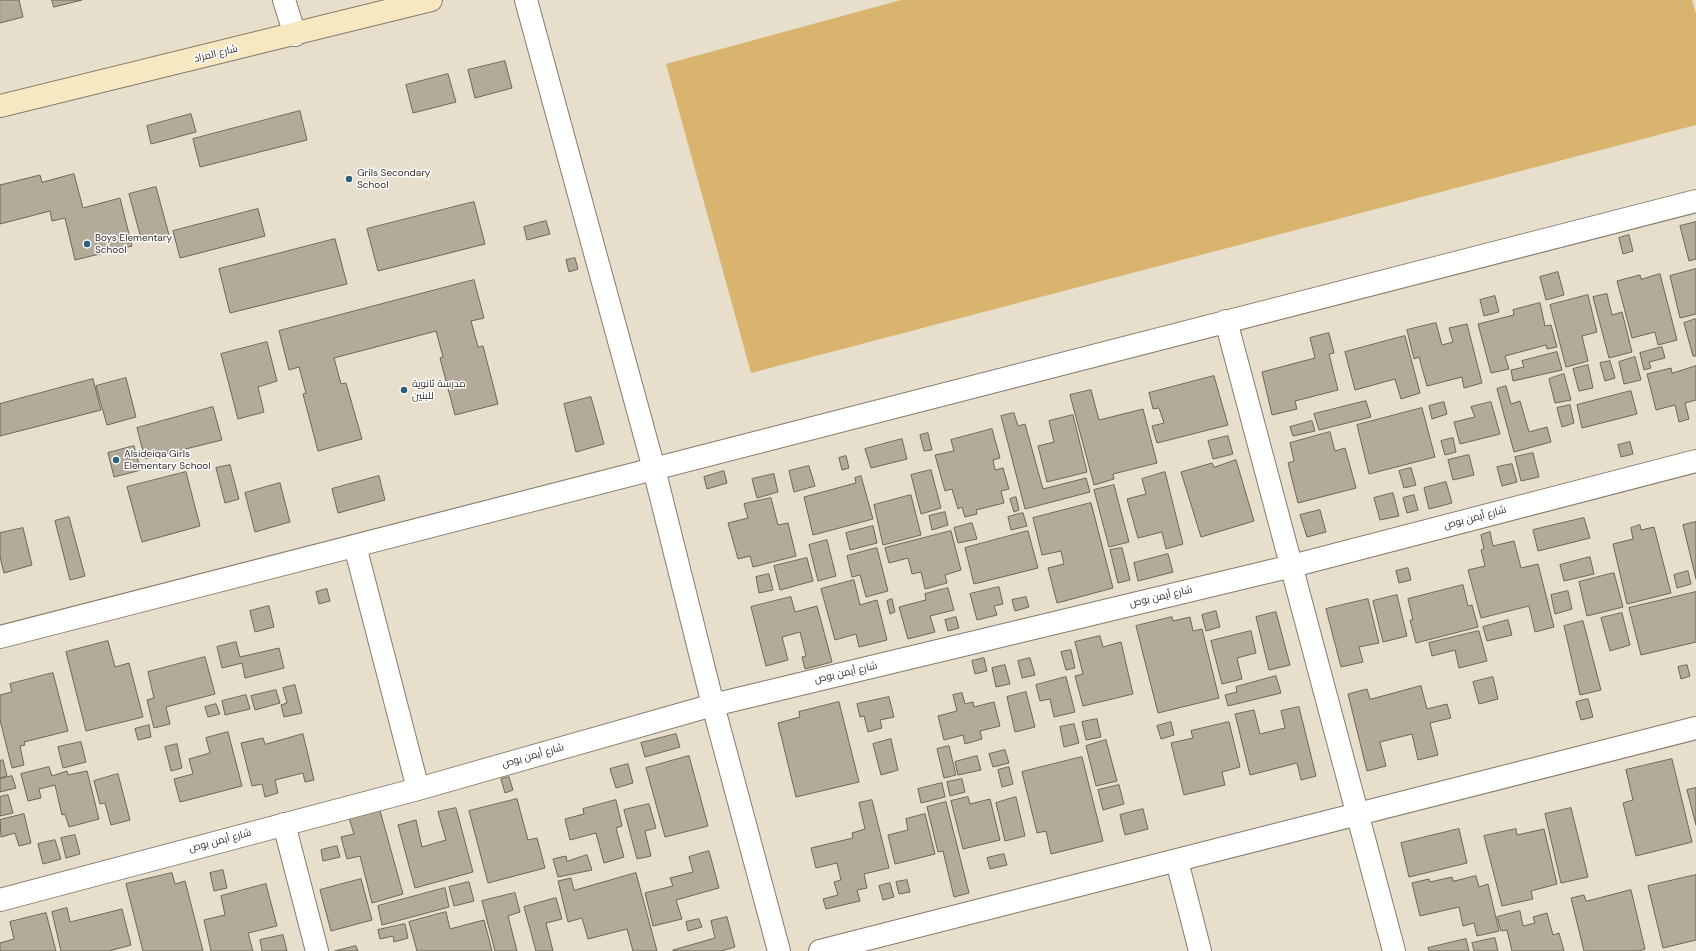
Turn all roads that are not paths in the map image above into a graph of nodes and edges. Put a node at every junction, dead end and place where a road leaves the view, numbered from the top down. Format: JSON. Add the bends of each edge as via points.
{"nodes":[{"id":1,"x":284,"y":0,"type":"edge"},
{"id":2,"x":431,"y":0,"type":"edge"},
{"id":3,"x":526,"y":0,"type":"edge"},
{"id":4,"x":295,"y":35,"type":"junction"},
{"id":5,"x":0,"y":106,"type":"edge"},
{"id":6,"x":1696,"y":200,"type":"edge"},
{"id":7,"x":1226,"y":321,"type":"junction"},
{"id":8,"x":1696,"y":461,"type":"edge"},
{"id":9,"x":654,"y":469,"type":"junction"},
{"id":10,"x":355,"y":546,"type":"junction"},
{"id":11,"x":1292,"y":566,"type":"junction"},
{"id":12,"x":0,"y":637,"type":"edge"},
{"id":13,"x":713,"y":705,"type":"junction"},
{"id":14,"x":1696,"y":728,"type":"edge"},
{"id":15,"x":418,"y":789,"type":"junction"},
{"id":16,"x":1359,"y":814,"type":"junction"},
{"id":17,"x":284,"y":824,"type":"junction"},
{"id":18,"x":1177,"y":860,"type":"junction"},
{"id":19,"x":0,"y":900,"type":"edge"},
{"id":20,"x":317,"y":951,"type":"edge"},
{"id":21,"x":779,"y":951,"type":"edge"},
{"id":22,"x":820,"y":951,"type":"edge"},
{"id":23,"x":1200,"y":951,"type":"edge"},
{"id":24,"x":1394,"y":951,"type":"edge"}],
"edges":[{"from":1,"to":4,"type":"street"},
{"from":2,"to":4,"type":"street","name":"شارع المزاد"},
{"from":3,"to":9,"type":"street"},
{"from":4,"to":5,"type":"street","name":"شارع المزاد"},
{"from":6,"to":7,"type":"street"},
{"from":7,"to":9,"type":"street"},
{"from":7,"to":11,"type":"street"},
{"from":8,"to":11,"type":"street","name":"شارع أيمن بوص"},
{"from":9,"to":10,"type":"street"},
{"from":9,"to":13,"type":"street"},
{"from":10,"to":12,"type":"street"},
{"from":10,"to":15,"type":"street"},
{"from":11,"to":13,"type":"street","name":"شارع أيمن بوص"},
{"from":11,"to":16,"type":"street"},
{"from":13,"to":15,"type":"street","name":"شارع أيمن بوص"},
{"from":13,"to":21,"type":"street"},
{"from":14,"to":16,"type":"street"},
{"from":15,"to":17,"type":"street","name":"شارع أيمن بوص"},
{"from":16,"to":18,"type":"street"},
{"from":16,"to":24,"type":"street"},
{"from":17,"to":19,"type":"street","name":"شارع أيمن بوص"},
{"from":17,"to":20,"type":"street"},
{"from":18,"to":22,"type":"street"},
{"from":18,"to":23,"type":"street"}]}
